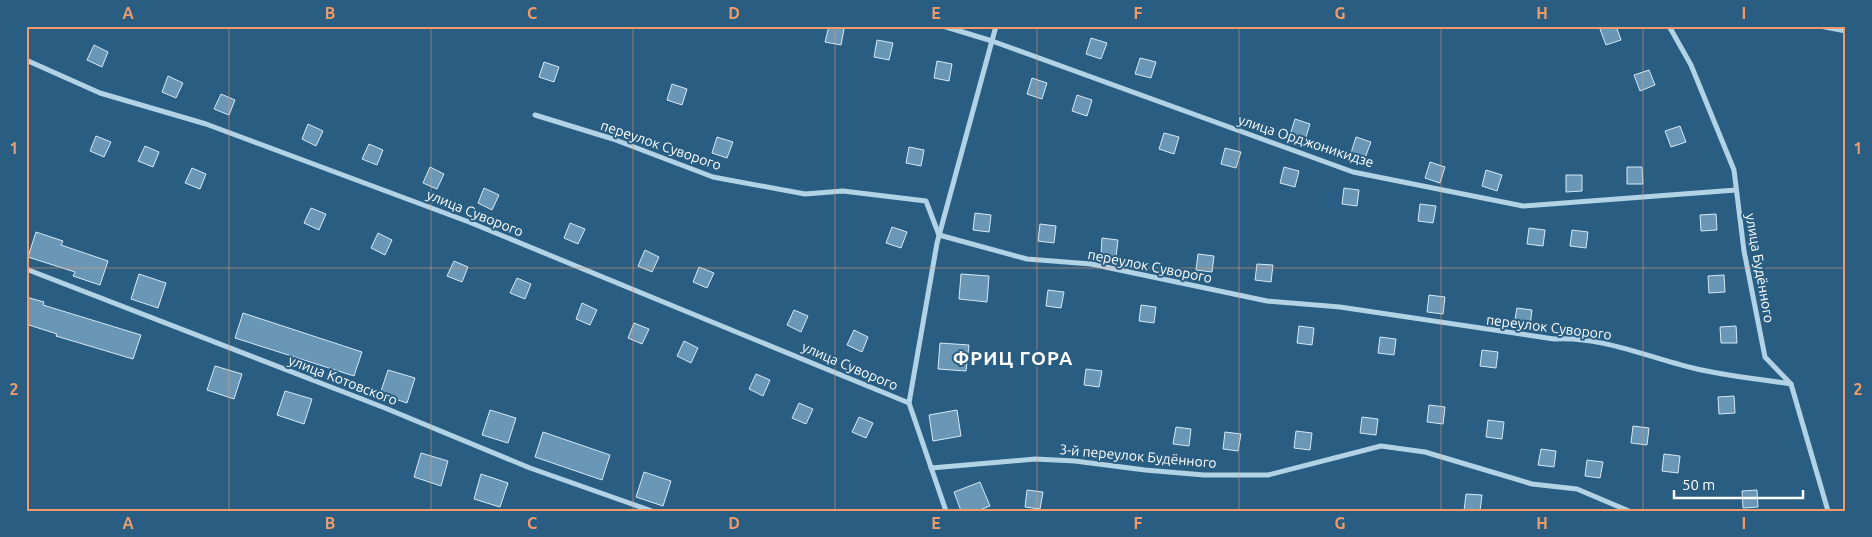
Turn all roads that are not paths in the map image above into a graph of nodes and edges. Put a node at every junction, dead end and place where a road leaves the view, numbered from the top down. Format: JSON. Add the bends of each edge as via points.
{"nodes":[{"id":1,"x":943,"y":26,"type":"edge"},
{"id":2,"x":996,"y":26,"type":"edge"},
{"id":3,"x":1669,"y":26,"type":"edge"},
{"id":4,"x":1820,"y":26,"type":"edge"},
{"id":5,"x":1846,"y":31,"type":"edge"},
{"id":6,"x":992,"y":41,"type":"junction"},
{"id":7,"x":26,"y":60,"type":"edge"},
{"id":8,"x":535,"y":115,"type":"dead end"},
{"id":9,"x":1736,"y":190,"type":"junction"},
{"id":10,"x":939,"y":235,"type":"junction"},
{"id":11,"x":26,"y":269,"type":"edge"},
{"id":12,"x":1791,"y":384,"type":"junction"},
{"id":13,"x":909,"y":403,"type":"junction"},
{"id":14,"x":931,"y":468,"type":"junction"},
{"id":15,"x":652,"y":511,"type":"edge"},
{"id":16,"x":946,"y":511,"type":"edge"},
{"id":17,"x":1629,"y":511,"type":"edge"},
{"id":18,"x":1828,"y":511,"type":"edge"}],
"edges":[{"from":1,"to":6,"type":"street","name":"улица Орджоникидзе"},
{"from":2,"to":6,"type":"street"},
{"from":3,"to":9,"type":"street","name":"улица Будённого","via":[[1691,65],[1730,161]]},
{"from":4,"to":5,"type":"street"},
{"from":6,"to":9,"type":"street","name":"улица Орджоникидзе","via":[[1353,172],[1523,206]]},
{"from":6,"to":10,"type":"street"},
{"from":7,"to":13,"type":"street","name":"улица Суворого","via":[[100,93],[206,124],[469,222]]},
{"from":8,"to":10,"type":"street","name":"переулок Суворого","via":[[614,139],[713,177],[805,194],[843,191],[926,201]]},
{"from":9,"to":12,"type":"street","name":"улица Будённого","via":[[1744,251],[1765,357]]},
{"from":10,"to":12,"type":"street","name":"переулок Суворого","via":[[1026,259],[1091,264],[1267,301],[1340,307],[1554,340],[1570,338],[1694,368]]},
{"from":10,"to":13,"type":"street"},
{"from":11,"to":15,"type":"street","name":"улица Котовского","via":[[385,408],[530,468]]},
{"from":12,"to":18,"type":"street","name":"улица Будённого"},
{"from":13,"to":14,"type":"street"},
{"from":14,"to":16,"type":"street"},
{"from":14,"to":17,"type":"street","name":"3-й переулок Будённого","via":[[1035,459],[1204,475],[1268,474],[1381,446],[1425,452],[1532,484],[1577,489]]}]}
